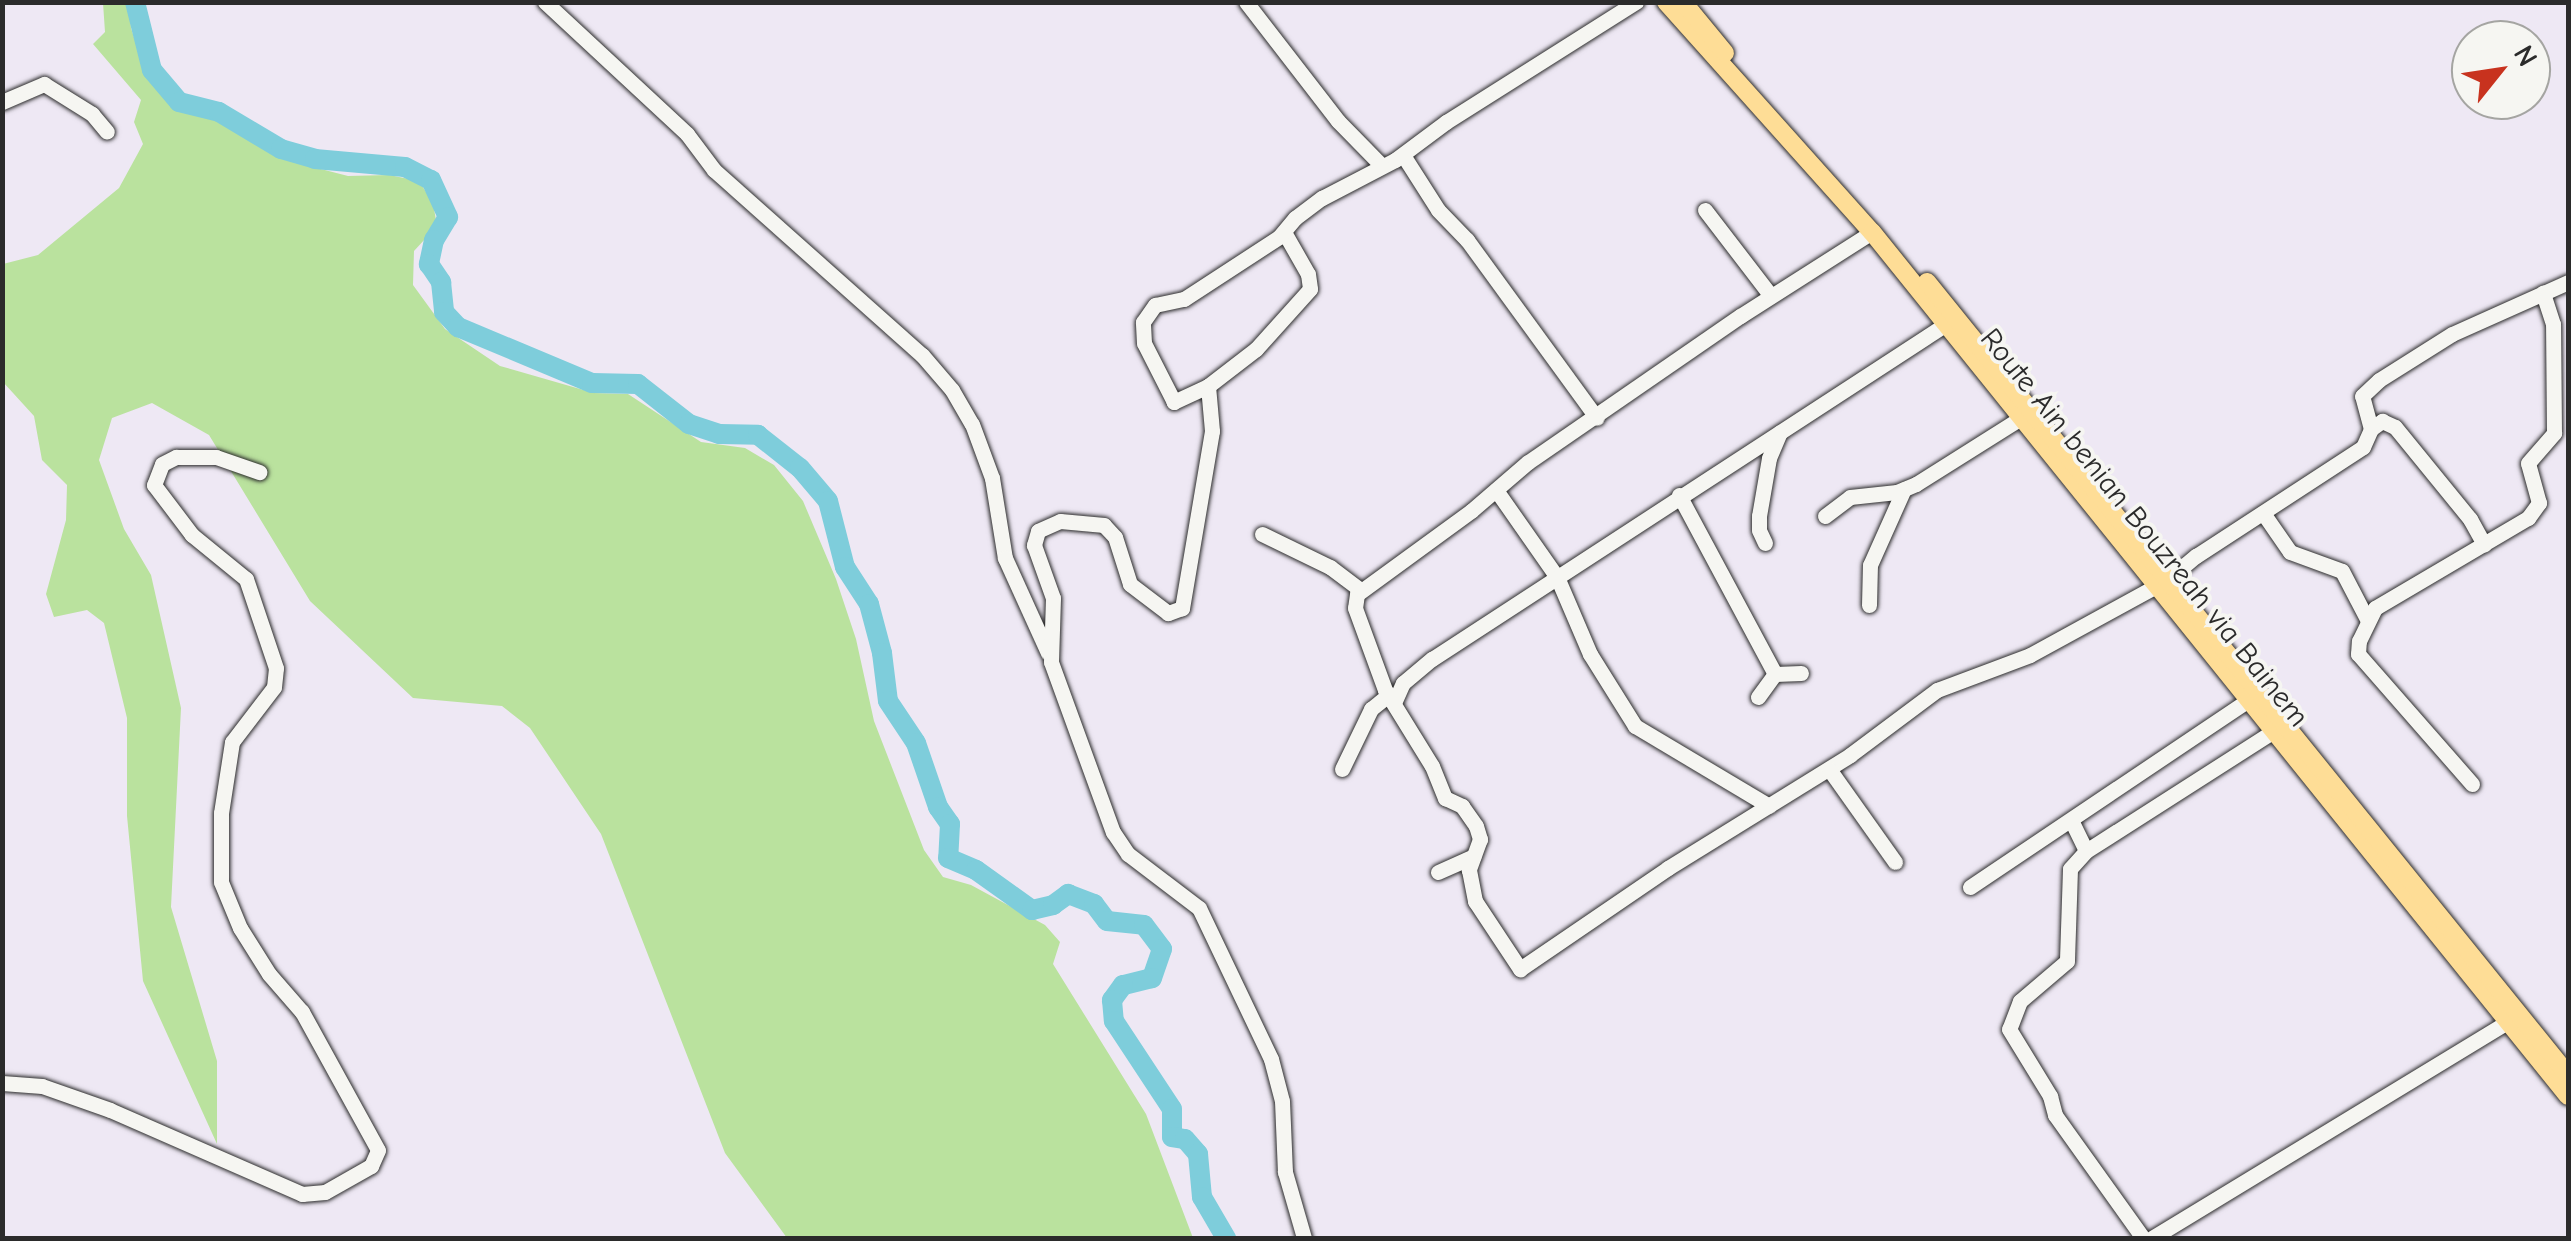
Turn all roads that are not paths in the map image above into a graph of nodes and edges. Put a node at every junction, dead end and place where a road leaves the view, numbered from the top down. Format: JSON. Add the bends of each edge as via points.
{"nodes":[{"id":1,"x":545,"y":2,"type":"edge"},
{"id":2,"x":1246,"y":2,"type":"edge"},
{"id":3,"x":1636,"y":2,"type":"edge"},
{"id":4,"x":1666,"y":2,"type":"edge"},
{"id":5,"x":1682,"y":2,"type":"edge"},
{"id":6,"x":2,"y":102,"type":"edge"},
{"id":7,"x":107,"y":132,"type":"dead end"},
{"id":8,"x":1403,"y":154,"type":"junction"},
{"id":9,"x":1382,"y":166,"type":"junction"},
{"id":10,"x":1706,"y":210,"type":"dead end"},
{"id":11,"x":1284,"y":232,"type":"junction"},
{"id":12,"x":1872,"y":232,"type":"junction"},
{"id":13,"x":2568,"y":282,"type":"edge"},
{"id":14,"x":2543,"y":293,"type":"junction"},
{"id":15,"x":1771,"y":296,"type":"junction"},
{"id":16,"x":1946,"y":324,"type":"junction"},
{"id":17,"x":1208,"y":386,"type":"junction"},
{"id":18,"x":1597,"y":418,"type":"junction"},
{"id":19,"x":2020,"y":418,"type":"junction"},
{"id":20,"x":2371,"y":429,"type":"junction"},
{"id":21,"x":1780,"y":432,"type":"junction"},
{"id":22,"x":259,"y":472,"type":"dead end"},
{"id":23,"x":1904,"y":489,"type":"junction"},
{"id":24,"x":1496,"y":490,"type":"junction"},
{"id":25,"x":1680,"y":495,"type":"junction"},
{"id":26,"x":2263,"y":513,"type":"junction"},
{"id":27,"x":1825,"y":516,"type":"dead end"},
{"id":28,"x":1262,"y":534,"type":"dead end"},
{"id":29,"x":1766,"y":543,"type":"dead end"},
{"id":30,"x":2484,"y":544,"type":"junction"},
{"id":31,"x":1557,"y":577,"type":"junction"},
{"id":32,"x":2161,"y":583,"type":"junction"},
{"id":33,"x":1360,"y":590,"type":"junction"},
{"id":34,"x":1869,"y":605,"type":"dead end"},
{"id":35,"x":2367,"y":619,"type":"junction"},
{"id":36,"x":1051,"y":662,"type":"junction"},
{"id":37,"x":1801,"y":673,"type":"dead end"},
{"id":38,"x":1775,"y":674,"type":"junction"},
{"id":39,"x":1758,"y":697,"type":"dead end"},
{"id":40,"x":1391,"y":699,"type":"junction"},
{"id":41,"x":2248,"y":701,"type":"junction"},
{"id":42,"x":2272,"y":732,"type":"junction"},
{"id":43,"x":1829,"y":768,"type":"junction"},
{"id":44,"x":1342,"y":769,"type":"dead end"},
{"id":45,"x":2472,"y":784,"type":"dead end"},
{"id":46,"x":1769,"y":806,"type":"junction"},
{"id":47,"x":2072,"y":820,"type":"junction"},
{"id":48,"x":2086,"y":851,"type":"junction"},
{"id":49,"x":1474,"y":856,"type":"junction"},
{"id":50,"x":1895,"y":862,"type":"dead end"},
{"id":51,"x":1438,"y":872,"type":"dead end"},
{"id":52,"x":1970,"y":888,"type":"dead end"},
{"id":53,"x":2507,"y":1022,"type":"junction"},
{"id":54,"x":2568,"y":1075,"type":"edge"},
{"id":55,"x":2,"y":1083,"type":"edge"},
{"id":56,"x":2568,"y":1096,"type":"edge"},
{"id":57,"x":1304,"y":1238,"type":"edge"},
{"id":58,"x":2152,"y":1238,"type":"edge"}],
"edges":[{"from":1,"to":36,"type":"street","via":[[952,390],[992,478],[1004,558]]},
{"from":2,"to":9,"type":"street"},
{"from":3,"to":8,"type":"street"},
{"from":4,"to":12,"type":"main road","name":"Route Ain benian Bouzreah via Bainem"},
{"from":5,"to":32,"type":"main road","name":"Route Ain benian Bouzreah via Bainem","via":[[1966,328]]},
{"from":6,"to":7,"type":"street","via":[[44,84],[92,114]]},
{"from":8,"to":9,"type":"street"},
{"from":8,"to":18,"type":"street"},
{"from":9,"to":11,"type":"street","via":[[1322,198]]},
{"from":10,"to":15,"type":"street"},
{"from":11,"to":17,"type":"street","via":[[1310,280],[1307,297]]},
{"from":11,"to":17,"type":"street","via":[[1184,298],[1155,305],[1143,322],[1144,342],[1174,402]]},
{"from":12,"to":15,"type":"street"},
{"from":12,"to":16,"type":"main road","name":"Route Ain benian Bouzreah via Bainem"},
{"from":13,"to":14,"type":"street"},
{"from":14,"to":20,"type":"street","via":[[2452,334],[2366,391],[2361,401]]},
{"from":14,"to":30,"type":"street","via":[[2552,324],[2554,432],[2528,463],[2539,503],[2528,518]]},
{"from":15,"to":18,"type":"street"},
{"from":16,"to":19,"type":"main road","name":"Route Ain benian Bouzreah via Bainem"},
{"from":16,"to":21,"type":"street"},
{"from":17,"to":36,"type":"street","via":[[1211,436],[1182,608],[1168,613],[1130,584],[1115,537],[1104,525],[1078,520],[1045,526],[1034,544],[1052,598]]},
{"from":18,"to":24,"type":"street"},
{"from":19,"to":23,"type":"street"},
{"from":19,"to":32,"type":"main road","name":"Route Ain benian Bouzreah via Bainem"},
{"from":20,"to":26,"type":"street","via":[[2348,459]]},
{"from":20,"to":30,"type":"street","via":[[2382,421],[2395,427]]},
{"from":21,"to":25,"type":"street"},
{"from":21,"to":29,"type":"street","via":[[1759,516]]},
{"from":22,"to":55,"type":"street","via":[[194,456],[170,458],[154,477],[160,499],[192,536],[246,579],[276,668],[274,687],[232,742],[220,812],[222,882],[240,928],[302,1012],[378,1150],[371,1166],[325,1192],[302,1194],[110,1110],[42,1086]]},
{"from":23,"to":27,"type":"street","via":[[1850,497]]},
{"from":23,"to":34,"type":"street","via":[[1870,565]]},
{"from":24,"to":31,"type":"street"},
{"from":24,"to":33,"type":"street"},
{"from":25,"to":31,"type":"street"},
{"from":25,"to":38,"type":"street"},
{"from":26,"to":32,"type":"street"},
{"from":26,"to":35,"type":"street","via":[[2290,552],[2342,571]]},
{"from":28,"to":33,"type":"street","via":[[1330,567]]},
{"from":30,"to":35,"type":"street"},
{"from":31,"to":40,"type":"street","via":[[1414,673]]},
{"from":31,"to":46,"type":"street","via":[[1590,654],[1634,726]]},
{"from":32,"to":41,"type":"main road","name":"Route Ain benian Bouzreah via Bainem"},
{"from":32,"to":43,"type":"street","via":[[2030,655],[1937,690]]},
{"from":32,"to":54,"type":"main road","name":"Route Ain benian Bouzreah via Bainem"},
{"from":33,"to":40,"type":"street","via":[[1356,608]]},
{"from":35,"to":45,"type":"street","via":[[2358,654]]},
{"from":36,"to":57,"type":"street","via":[[1118,841],[1198,908],[1272,1060],[1282,1101],[1285,1172]]},
{"from":37,"to":38,"type":"street"},
{"from":38,"to":39,"type":"street"},
{"from":40,"to":44,"type":"street","via":[[1371,709]]},
{"from":40,"to":49,"type":"street","via":[[1445,798],[1462,806],[1476,826]]},
{"from":41,"to":42,"type":"main road","name":"Route Ain benian Bouzreah via Bainem"},
{"from":41,"to":47,"type":"street"},
{"from":42,"to":48,"type":"street"},
{"from":42,"to":53,"type":"main road","name":"Route Ain benian Bouzreah via Bainem"},
{"from":43,"to":46,"type":"street"},
{"from":43,"to":50,"type":"street"},
{"from":46,"to":49,"type":"street","via":[[1520,969],[1476,901],[1469,870]]},
{"from":47,"to":48,"type":"street"},
{"from":47,"to":52,"type":"street"},
{"from":48,"to":58,"type":"street","via":[[2070,868],[2065,965],[2020,1001],[2009,1029],[2055,1116]]},
{"from":49,"to":51,"type":"street"},
{"from":53,"to":56,"type":"main road","name":"Route Ain benian Bouzreah via Bainem"},
{"from":53,"to":58,"type":"street"}]}
